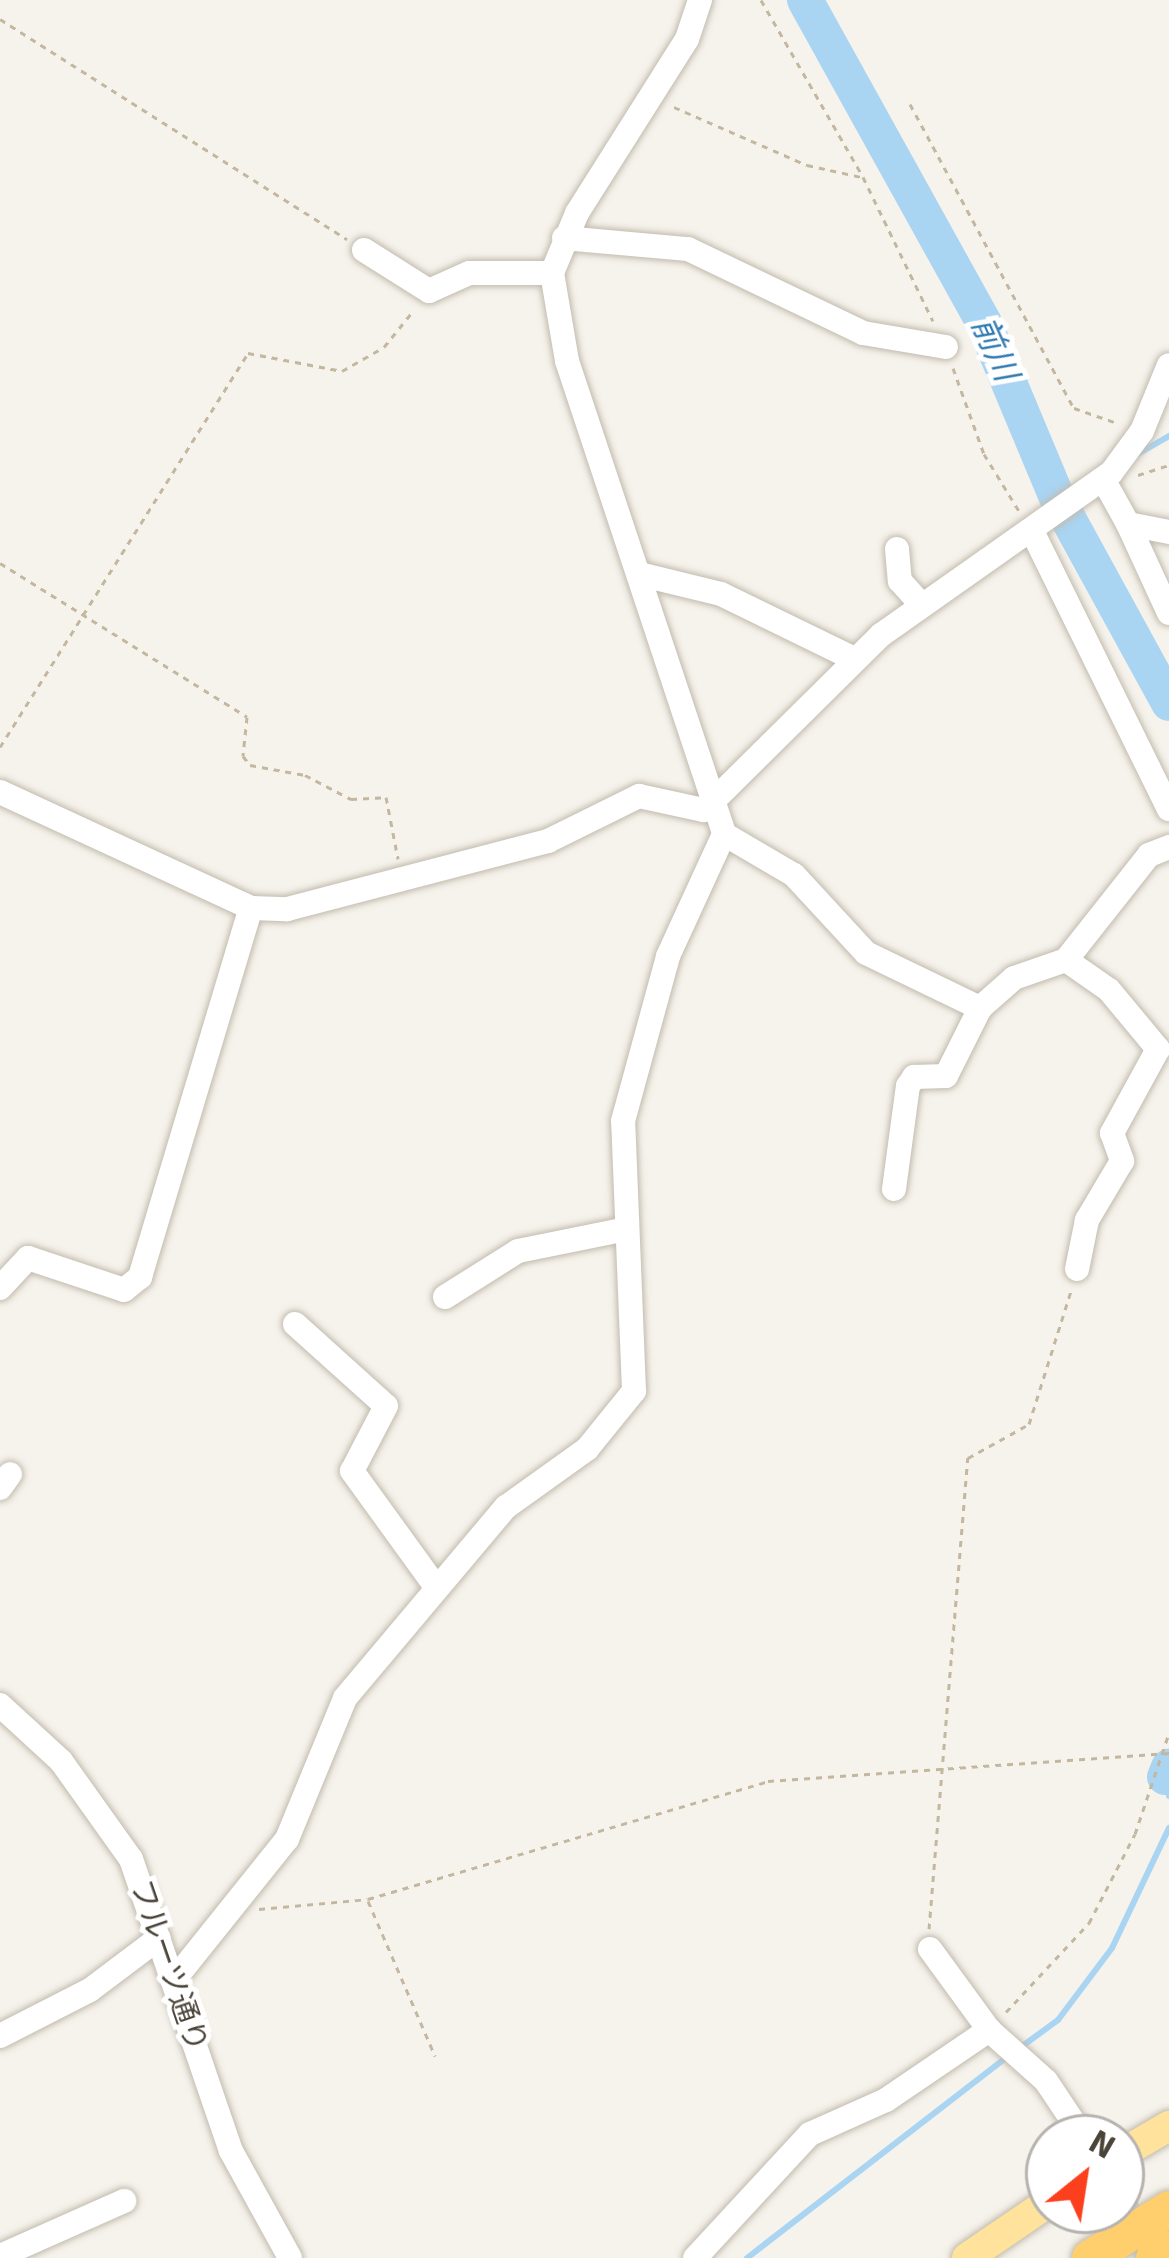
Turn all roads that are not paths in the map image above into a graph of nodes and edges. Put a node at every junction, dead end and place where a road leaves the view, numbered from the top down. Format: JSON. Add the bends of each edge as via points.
{"nodes":[{"id":1,"x":700,"y":0,"type":"edge"},
{"id":2,"x":564,"y":238,"type":"junction"},
{"id":3,"x":364,"y":250,"type":"road end"},
{"id":4,"x":552,"y":273,"type":"junction"},
{"id":5,"x":946,"y":347,"type":"road end"},
{"id":6,"x":1169,"y":364,"type":"edge"},
{"id":7,"x":1107,"y":476,"type":"junction"},
{"id":8,"x":1128,"y":524,"type":"junction"},
{"id":9,"x":1032,"y":531,"type":"junction"},
{"id":10,"x":1169,"y":532,"type":"edge"},
{"id":11,"x":897,"y":549,"type":"dead end"},
{"id":12,"x":639,"y":574,"type":"junction"},
{"id":13,"x":921,"y":604,"type":"junction"},
{"id":14,"x":1169,"y":613,"type":"edge"},
{"id":15,"x":854,"y":659,"type":"junction"},
{"id":16,"x":0,"y":792,"type":"edge"},
{"id":17,"x":712,"y":800,"type":"junction"},
{"id":18,"x":1169,"y":809,"type":"edge"},
{"id":19,"x":724,"y":834,"type":"junction"},
{"id":20,"x":1169,"y":847,"type":"edge"},
{"id":21,"x":250,"y":908,"type":"junction"},
{"id":22,"x":1066,"y":960,"type":"junction"},
{"id":23,"x":980,"y":1008,"type":"junction"},
{"id":24,"x":894,"y":1189,"type":"dead end"},
{"id":25,"x":622,"y":1230,"type":"junction"},
{"id":26,"x":1077,"y":1269,"type":"road end"},
{"id":27,"x":0,"y":1288,"type":"edge"},
{"id":28,"x":446,"y":1297,"type":"dead end"},
{"id":29,"x":296,"y":1324,"type":"dead end"},
{"id":30,"x":436,"y":1587,"type":"junction"},
{"id":31,"x":0,"y":1705,"type":"edge"},
{"id":32,"x":159,"y":1938,"type":"junction"},
{"id":33,"x":930,"y":1949,"type":"road end"},
{"id":34,"x":174,"y":1980,"type":"junction"},
{"id":35,"x":989,"y":2030,"type":"junction"},
{"id":36,"x":0,"y":2036,"type":"edge"},
{"id":37,"x":1068,"y":2114,"type":"edge"},
{"id":38,"x":124,"y":2201,"type":"dead end"},
{"id":39,"x":1169,"y":2209,"type":"edge"},
{"id":40,"x":1025,"y":2219,"type":"edge"},
{"id":41,"x":1169,"y":2248,"type":"edge"},
{"id":42,"x":0,"y":2256,"type":"edge"},
{"id":43,"x":290,"y":2258,"type":"edge"},
{"id":44,"x":695,"y":2258,"type":"edge"},
{"id":45,"x":968,"y":2258,"type":"edge"},
{"id":46,"x":1090,"y":2258,"type":"edge"},
{"id":47,"x":1154,"y":2258,"type":"edge"}],
"edges":[{"from":1,"to":2,"type":"street","via":[[652,99]]},
{"from":2,"to":4,"type":"street"},
{"from":2,"to":5,"type":"street","via":[[688,249],[863,333]]},
{"from":3,"to":4,"type":"street","via":[[429,291],[469,272]]},
{"from":4,"to":12,"type":"street","via":[[567,361]]},
{"from":6,"to":7,"type":"street","via":[[1142,431]]},
{"from":7,"to":8,"type":"street"},
{"from":7,"to":9,"type":"street"},
{"from":8,"to":10,"type":"street"},
{"from":8,"to":14,"type":"street"},
{"from":9,"to":13,"type":"street"},
{"from":9,"to":18,"type":"street"},
{"from":11,"to":13,"type":"street","via":[[900,581]]},
{"from":12,"to":15,"type":"street","via":[[721,594]]},
{"from":12,"to":17,"type":"street"},
{"from":13,"to":15,"type":"street"},
{"from":15,"to":17,"type":"street"},
{"from":16,"to":21,"type":"street"},
{"from":17,"to":19,"type":"street"},
{"from":17,"to":21,"type":"street","via":[[704,810],[639,796],[548,841],[400,874],[337,899]]},
{"from":19,"to":23,"type":"street","via":[[794,875],[866,953]]},
{"from":19,"to":25,"type":"street","via":[[644,1031],[622,1121]]},
{"from":20,"to":22,"type":"street","via":[[1149,855]]},
{"from":21,"to":27,"type":"street","via":[[140,1277],[124,1289],[28,1258]]},
{"from":22,"to":23,"type":"street","via":[[1014,978]]},
{"from":22,"to":26,"type":"street","via":[[1109,990],[1158,1049],[1112,1132],[1122,1161],[1087,1220]]},
{"from":23,"to":24,"type":"street","via":[[946,1076],[914,1077],[908,1086]]},
{"from":25,"to":28,"type":"street","via":[[518,1251]]},
{"from":25,"to":30,"type":"street","via":[[638,1352],[634,1391],[618,1420],[506,1507]]},
{"from":29,"to":30,"type":"street","via":[[373,1386],[386,1406],[352,1471]]},
{"from":30,"to":34,"type":"street","via":[[345,1698],[287,1839]]},
{"from":31,"to":32,"type":"street","name":"フルーツ通り","via":[[97,1803],[131,1858]]},
{"from":32,"to":34,"type":"street","name":"フルーツ通り"},
{"from":32,"to":36,"type":"street","via":[[90,1990]]},
{"from":33,"to":35,"type":"street"},
{"from":34,"to":43,"type":"street","name":"フルーツ通り","via":[[231,2150]]},
{"from":35,"to":37,"type":"street","via":[[1046,2081]]},
{"from":35,"to":44,"type":"street","via":[[886,2100],[810,2134]]},
{"from":38,"to":42,"type":"street"},
{"from":39,"to":46,"type":"highway"},
{"from":40,"to":45,"type":"main road"},
{"from":41,"to":47,"type":"highway"}]}
